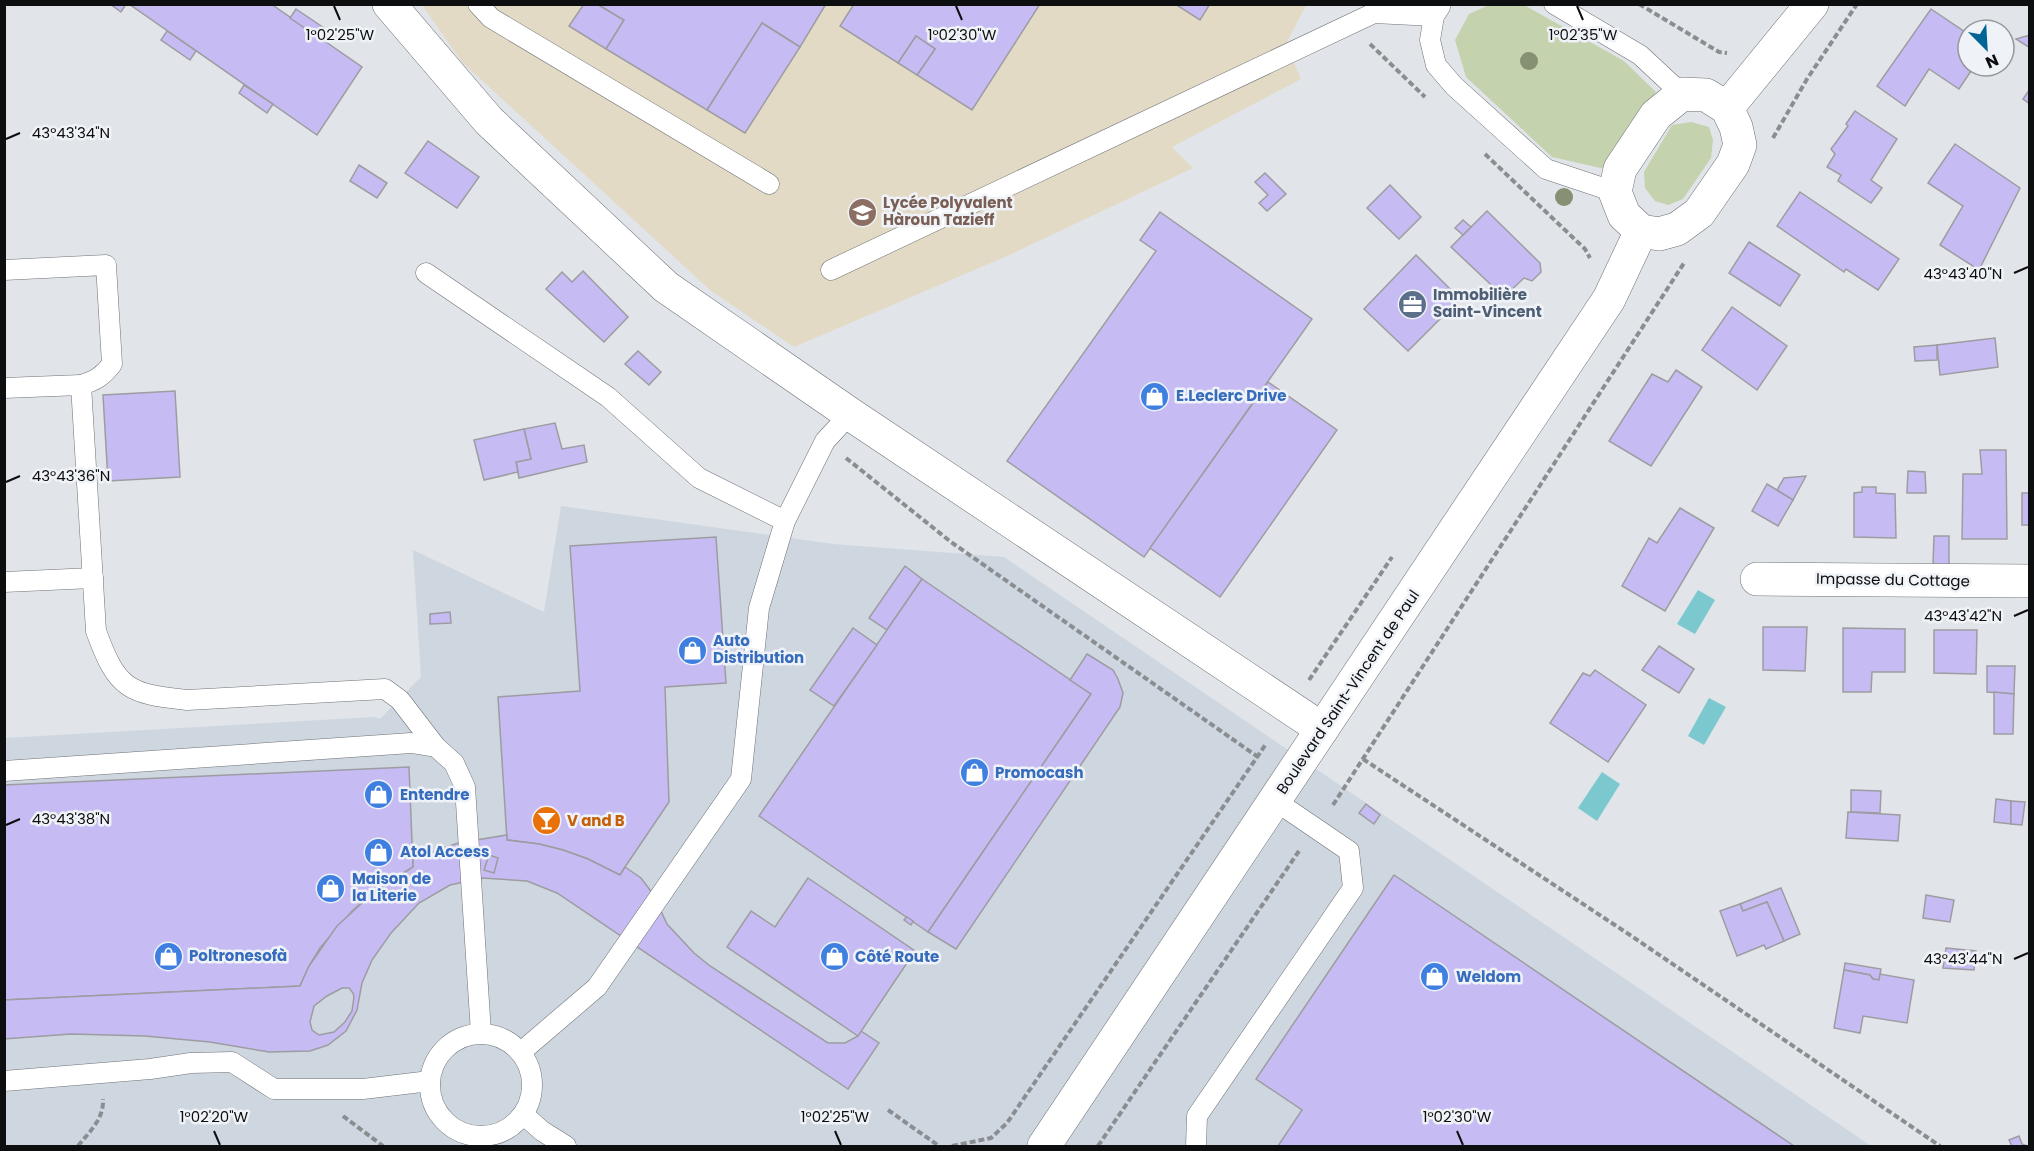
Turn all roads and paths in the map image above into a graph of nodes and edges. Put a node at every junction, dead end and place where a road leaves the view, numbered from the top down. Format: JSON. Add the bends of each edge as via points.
{"nodes":[{"id":1,"x":388,"y":4,"type":"edge"},
{"id":2,"x":478,"y":4,"type":"edge"},
{"id":3,"x":1554,"y":4,"type":"edge"},
{"id":4,"x":1639,"y":4,"type":"edge"},
{"id":5,"x":1812,"y":4,"type":"edge"},
{"id":6,"x":1857,"y":4,"type":"edge"},
{"id":7,"x":1438,"y":10,"type":"edge"},
{"id":8,"x":1351,"y":23,"type":"junction"},
{"id":9,"x":1734,"y":49,"type":"dead end"},
{"id":10,"x":1682,"y":94,"type":"junction"},
{"id":11,"x":1426,"y":98,"type":"dead end"},
{"id":12,"x":1727,"y":108,"type":"junction"},
{"id":13,"x":1772,"y":139,"type":"dead end"},
{"id":14,"x":1485,"y":154,"type":"dead end"},
{"id":15,"x":769,"y":184,"type":"dead end"},
{"id":16,"x":1615,"y":192,"type":"junction"},
{"id":17,"x":1641,"y":231,"type":"junction"},
{"id":18,"x":1687,"y":259,"type":"dead end"},
{"id":19,"x":1592,"y":260,"type":"dead end"},
{"id":20,"x":4,"y":270,"type":"edge"},
{"id":21,"x":831,"y":270,"type":"dead end"},
{"id":22,"x":426,"y":273,"type":"dead end"},
{"id":23,"x":81,"y":385,"type":"junction"},
{"id":24,"x":4,"y":388,"type":"edge"},
{"id":25,"x":850,"y":414,"type":"junction"},
{"id":26,"x":785,"y":521,"type":"junction"},
{"id":27,"x":1393,"y":557,"type":"dead end"},
{"id":28,"x":93,"y":578,"type":"junction"},
{"id":29,"x":1757,"y":579,"type":"dead end"},
{"id":30,"x":2030,"y":581,"type":"edge"},
{"id":31,"x":4,"y":582,"type":"edge"},
{"id":32,"x":1307,"y":684,"type":"dead end"},
{"id":33,"x":1322,"y":729,"type":"junction"},
{"id":34,"x":1266,"y":744,"type":"dead end"},
{"id":35,"x":436,"y":747,"type":"junction"},
{"id":36,"x":1362,"y":759,"type":"junction"},
{"id":37,"x":4,"y":771,"type":"edge"},
{"id":38,"x":1274,"y":800,"type":"junction"},
{"id":39,"x":1333,"y":805,"type":"dead end"},
{"id":40,"x":1299,"y":851,"type":"dead end"},
{"id":41,"x":481,"y":1033,"type":"junction"},
{"id":42,"x":521,"y":1052,"type":"junction"},
{"id":43,"x":103,"y":1073,"type":"junction"},
{"id":44,"x":4,"y":1080,"type":"edge"},
{"id":45,"x":430,"y":1081,"type":"junction"},
{"id":46,"x":331,"y":1090,"type":"junction"},
{"id":47,"x":888,"y":1110,"type":"dead end"},
{"id":48,"x":524,"y":1115,"type":"junction"},
{"id":49,"x":78,"y":1146,"type":"edge"},
{"id":50,"x":383,"y":1146,"type":"edge"},
{"id":51,"x":566,"y":1146,"type":"edge"},
{"id":52,"x":939,"y":1146,"type":"edge"},
{"id":53,"x":952,"y":1146,"type":"edge"},
{"id":54,"x":1044,"y":1146,"type":"edge"},
{"id":55,"x":1098,"y":1146,"type":"edge"},
{"id":56,"x":1196,"y":1146,"type":"edge"},
{"id":57,"x":1940,"y":1146,"type":"edge"}],
"edges":[{"from":1,"to":25,"type":"main road","via":[[489,121],[666,287]]},
{"from":2,"to":15,"type":"lane","via":[[491,18]]},
{"from":3,"to":10,"type":"lane","via":[[1640,55]]},
{"from":4,"to":9,"type":"path","via":[[1719,52]]},
{"from":5,"to":12,"type":"main road"},
{"from":6,"to":13,"type":"path"},
{"from":7,"to":8,"type":"lane","via":[[1374,13]]},
{"from":7,"to":16,"type":"lane","via":[[1430,40],[1436,65],[1454,86],[1546,169]]},
{"from":8,"to":11,"type":"path"},
{"from":8,"to":21,"type":"lane"},
{"from":10,"to":12,"type":"main road","via":[[1706,95]]},
{"from":10,"to":16,"type":"main road","via":[[1656,115],[1620,169]]},
{"from":12,"to":17,"type":"main road","via":[[1740,145],[1699,213],[1677,229],[1659,234]]},
{"from":14,"to":19,"type":"path"},
{"from":16,"to":17,"type":"main road","via":[[1624,215]]},
{"from":17,"to":33,"type":"main road","name":"Boulevard Saint-Vincent de Paul","via":[[1609,299]]},
{"from":18,"to":36,"type":"path"},
{"from":20,"to":23,"type":"lane","via":[[106,265],[112,364],[104,375]]},
{"from":22,"to":26,"type":"lane","via":[[608,397],[699,478]]},
{"from":23,"to":24,"type":"lane"},
{"from":23,"to":28,"type":"lane"},
{"from":25,"to":26,"type":"lane","via":[[825,441]]},
{"from":25,"to":33,"type":"main road"},
{"from":26,"to":42,"type":"lane","via":[[759,608],[741,779],[597,987]]},
{"from":27,"to":32,"type":"path"},
{"from":28,"to":31,"type":"lane"},
{"from":28,"to":35,"type":"lane","via":[[96,632],[116,675],[133,690],[188,700],[385,688],[400,700]]},
{"from":29,"to":30,"type":"main road","name":"Impasse du Cottage"},
{"from":33,"to":38,"type":"main road","name":"Boulevard Saint-Vincent de Paul"},
{"from":34,"to":53,"type":"path","via":[[1007,1123],[991,1138]]},
{"from":35,"to":37,"type":"lane","via":[[411,743]]},
{"from":35,"to":41,"type":"lane","via":[[454,763],[465,788]]},
{"from":36,"to":39,"type":"path"},
{"from":36,"to":57,"type":"path"},
{"from":38,"to":54,"type":"main road","name":"Boulevard Saint-Vincent de Paul"},
{"from":38,"to":56,"type":"lane","via":[[1349,851],[1353,888],[1197,1116]]},
{"from":40,"to":55,"type":"path"},
{"from":41,"to":42,"type":"lane","via":[[510,1042]]},
{"from":41,"to":45,"type":"lane","via":[[452,1042],[433,1066]]},
{"from":42,"to":48,"type":"lane","via":[[530,1066],[533,1083]]},
{"from":43,"to":44,"type":"lane"},
{"from":43,"to":46,"type":"lane","via":[[232,1062],[274,1089]]},
{"from":43,"to":49,"type":"path","via":[[104,1110]]},
{"from":45,"to":46,"type":"lane"},
{"from":45,"to":48,"type":"lane","via":[[431,1098],[438,1113],[449,1126],[464,1133],[480,1137],[497,1134]]},
{"from":46,"to":50,"type":"path","via":[[332,1109]]},
{"from":47,"to":52,"type":"path"},
{"from":48,"to":51,"type":"lane"}]}
